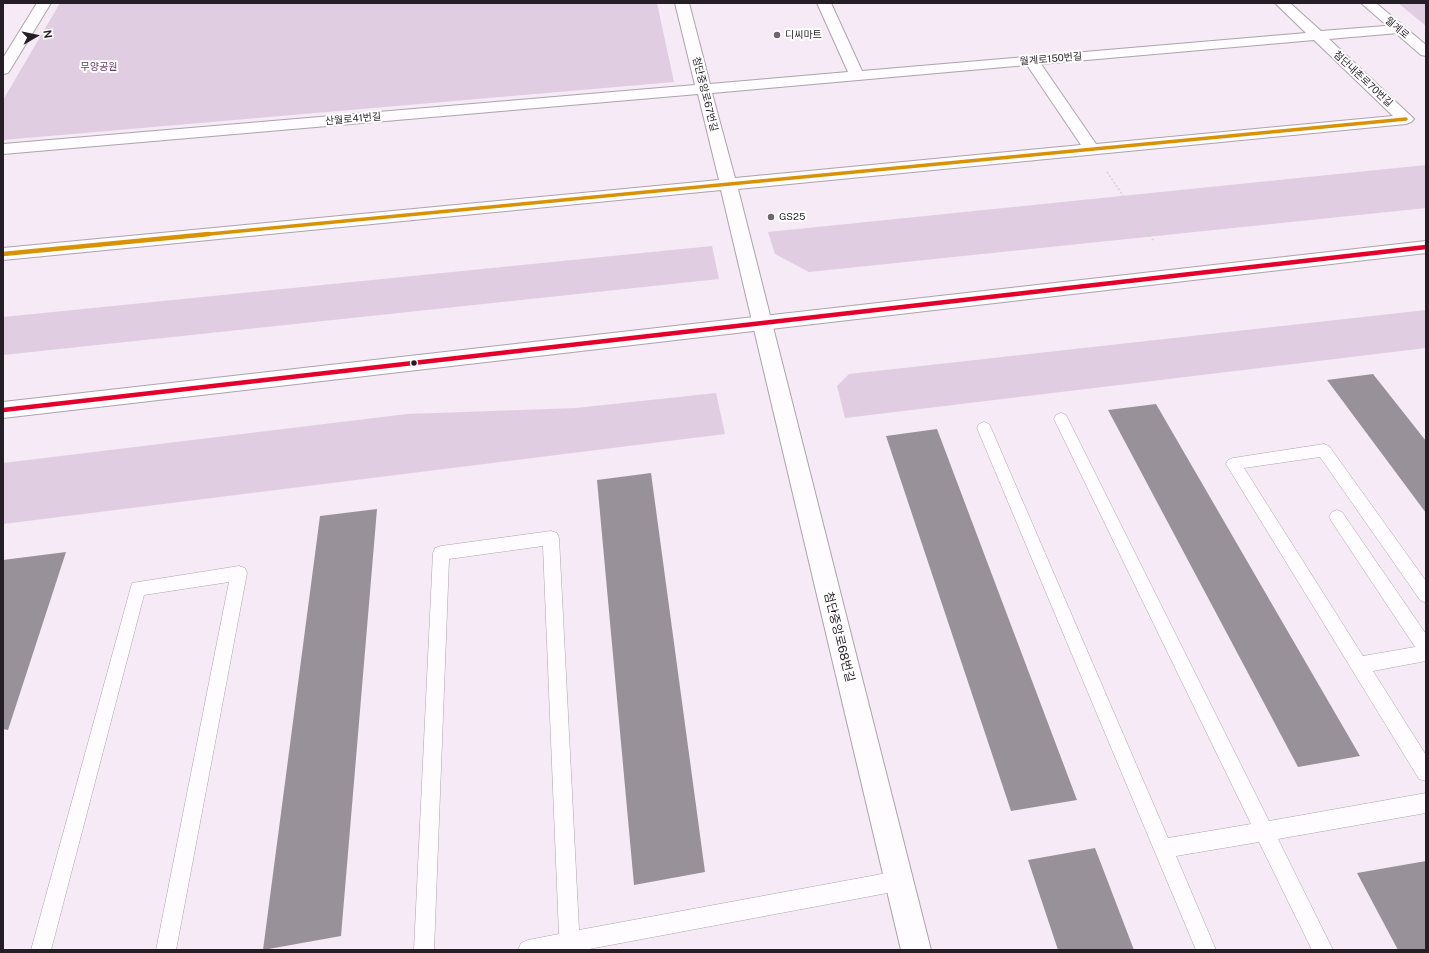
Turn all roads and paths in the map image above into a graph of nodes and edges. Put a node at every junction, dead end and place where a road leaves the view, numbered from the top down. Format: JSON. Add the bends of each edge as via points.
{"nodes":[{"id":1,"x":44,"y":3,"type":"edge"},
{"id":2,"x":682,"y":3,"type":"edge"},
{"id":3,"x":824,"y":3,"type":"edge"},
{"id":4,"x":1282,"y":3,"type":"edge"},
{"id":5,"x":1368,"y":3,"type":"edge"},
{"id":6,"x":1398,"y":29,"type":"junction"},
{"id":7,"x":1317,"y":36,"type":"junction"},
{"id":8,"x":1426,"y":52,"type":"edge"},
{"id":9,"x":1031,"y":60,"type":"junction"},
{"id":10,"x":3,"y":70,"type":"edge"},
{"id":11,"x":857,"y":75,"type":"junction"},
{"id":12,"x":704,"y":88,"type":"junction"},
{"id":13,"x":3,"y":149,"type":"edge"},
{"id":14,"x":1092,"y":150,"type":"junction"},
{"id":15,"x":728,"y":184,"type":"junction"},
{"id":16,"x":1153,"y":240,"type":"dead end"},
{"id":17,"x":1426,"y":247,"type":"edge"},
{"id":18,"x":3,"y":254,"type":"edge"},
{"id":19,"x":762,"y":324,"type":"junction"},
{"id":20,"x":3,"y":410,"type":"edge"},
{"id":21,"x":1061,"y":419,"type":"dead end"},
{"id":22,"x":984,"y":428,"type":"dead end"},
{"id":23,"x":1337,"y":517,"type":"dead end"},
{"id":24,"x":1426,"y":595,"type":"edge"},
{"id":25,"x":1426,"y":649,"type":"edge"},
{"id":26,"x":1426,"y":653,"type":"edge"},
{"id":27,"x":1359,"y":665,"type":"junction"},
{"id":28,"x":1426,"y":772,"type":"edge"},
{"id":29,"x":1426,"y":803,"type":"edge"},
{"id":30,"x":1264,"y":832,"type":"junction"},
{"id":31,"x":1163,"y":850,"type":"junction"},
{"id":32,"x":898,"y":881,"type":"junction"},
{"id":33,"x":570,"y":946,"type":"edge"},
{"id":34,"x":41,"y":950,"type":"edge"},
{"id":35,"x":166,"y":950,"type":"edge"},
{"id":36,"x":424,"y":950,"type":"edge"},
{"id":37,"x":528,"y":950,"type":"edge"},
{"id":38,"x":916,"y":950,"type":"edge"},
{"id":39,"x":1206,"y":950,"type":"edge"},
{"id":40,"x":1323,"y":950,"type":"edge"}],
"edges":[{"from":1,"to":10,"type":"street"},
{"from":2,"to":12,"type":"street","name":"첨단중앙로67번길"},
{"from":3,"to":11,"type":"street"},
{"from":4,"to":7,"type":"street","name":"첨단내촌로70번길"},
{"from":5,"to":6,"type":"street","name":"월계로"},
{"from":6,"to":7,"type":"street","name":"월계로150번길"},
{"from":6,"to":8,"type":"street","name":"월계로"},
{"from":7,"to":9,"type":"street","name":"월계로150번길"},
{"from":7,"to":14,"type":"street","name":"첨단내촌로70번길","via":[[1406,120]]},
{"from":9,"to":11,"type":"street","name":"월계로150번길"},
{"from":9,"to":14,"type":"street"},
{"from":11,"to":12,"type":"street","name":"월계로150번길"},
{"from":12,"to":13,"type":"street","name":"산월로41번길"},
{"from":12,"to":15,"type":"street","name":"첨단중앙로67번길"},
{"from":14,"to":15,"type":"street"},
{"from":14,"to":16,"type":"path"},
{"from":15,"to":18,"type":"street"},
{"from":15,"to":19,"type":"street","name":"첨단중앙로67번길"},
{"from":17,"to":19,"type":"street"},
{"from":19,"to":20,"type":"street"},
{"from":19,"to":32,"type":"street","name":"첨단중앙로68번길"},
{"from":21,"to":30,"type":"lane"},
{"from":22,"to":31,"type":"lane"},
{"from":23,"to":25,"type":"lane"},
{"from":24,"to":27,"type":"lane","via":[[1324,450],[1233,464]]},
{"from":26,"to":27,"type":"lane"},
{"from":27,"to":28,"type":"lane"},
{"from":29,"to":30,"type":"lane"},
{"from":30,"to":31,"type":"lane"},
{"from":30,"to":40,"type":"lane"},
{"from":31,"to":39,"type":"lane"},
{"from":32,"to":33,"type":"lane"},
{"from":32,"to":38,"type":"street","name":"첨단중앙로68번길"},
{"from":33,"to":36,"type":"lane","via":[[551,538],[441,553]]},
{"from":33,"to":37,"type":"lane"},
{"from":34,"to":35,"type":"lane","via":[[138,588],[239,573]]}]}
